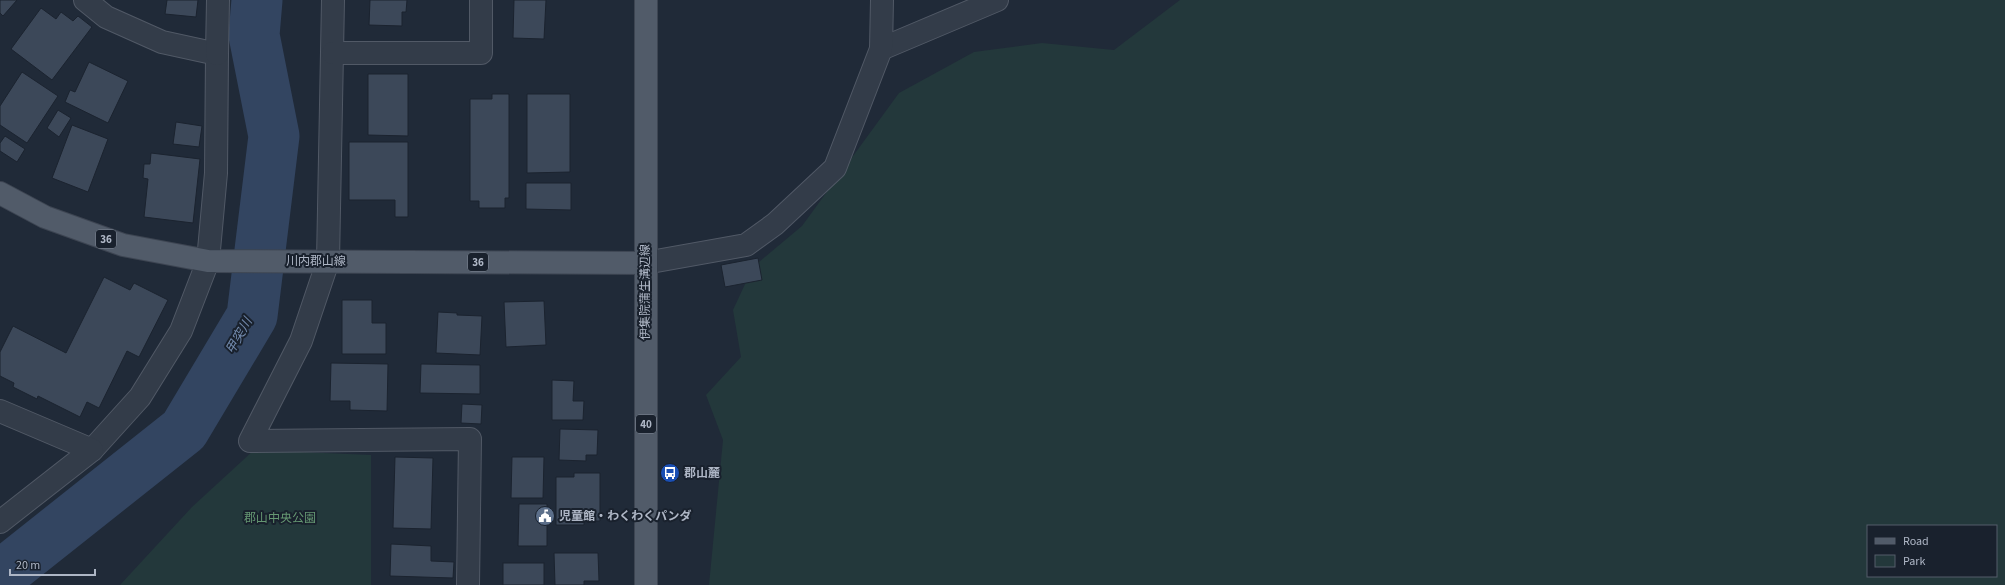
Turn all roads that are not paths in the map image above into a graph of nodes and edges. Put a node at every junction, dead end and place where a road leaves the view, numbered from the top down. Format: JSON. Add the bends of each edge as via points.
{"nodes":[{"id":1,"x":85,"y":0,"type":"edge"},
{"id":2,"x":218,"y":0,"type":"edge"},
{"id":3,"x":333,"y":0,"type":"edge"},
{"id":4,"x":481,"y":0,"type":"edge"},
{"id":5,"x":646,"y":0,"type":"edge"},
{"id":6,"x":882,"y":0,"type":"edge"},
{"id":7,"x":997,"y":0,"type":"edge"},
{"id":8,"x":880,"y":49,"type":"junction"},
{"id":9,"x":333,"y":53,"type":"junction"},
{"id":10,"x":217,"y":54,"type":"junction"},
{"id":11,"x":0,"y":193,"type":"edge"},
{"id":12,"x":214,"y":261,"type":"junction"},
{"id":13,"x":319,"y":261,"type":"junction"},
{"id":14,"x":645,"y":263,"type":"junction"},
{"id":15,"x":0,"y":411,"type":"edge"},
{"id":16,"x":92,"y":450,"type":"junction"},
{"id":17,"x":0,"y":522,"type":"edge"},
{"id":18,"x":468,"y":585,"type":"edge"},
{"id":19,"x":646,"y":585,"type":"edge"}],
"edges":[{"from":1,"to":10,"type":"street","via":[[106,17],[162,42]]},
{"from":2,"to":10,"type":"street"},
{"from":3,"to":9,"type":"street"},
{"from":4,"to":9,"type":"street","via":[[481,53]]},
{"from":5,"to":14,"type":"main road","name":"伊集院蒲生溝辺線","number":"40"},
{"from":6,"to":8,"type":"street"},
{"from":7,"to":8,"type":"street"},
{"from":8,"to":14,"type":"street","via":[[835,168],[775,224],[746,245]]},
{"from":9,"to":13,"type":"street"},
{"from":10,"to":12,"type":"street"},
{"from":11,"to":12,"type":"main road","name":"川内郡山線","number":"36","via":[[45,217],[123,245]]},
{"from":12,"to":13,"type":"main road","name":"川内郡山線","number":"36"},
{"from":12,"to":16,"type":"street","via":[[181,331],[140,397]]},
{"from":13,"to":14,"type":"main road","name":"川内郡山線","number":"36"},
{"from":13,"to":18,"type":"street","via":[[301,341],[250,440],[470,439]]},
{"from":14,"to":19,"type":"main road","name":"伊集院蒲生溝辺線","number":"40"},
{"from":15,"to":16,"type":"street"},
{"from":16,"to":17,"type":"street"}]}
